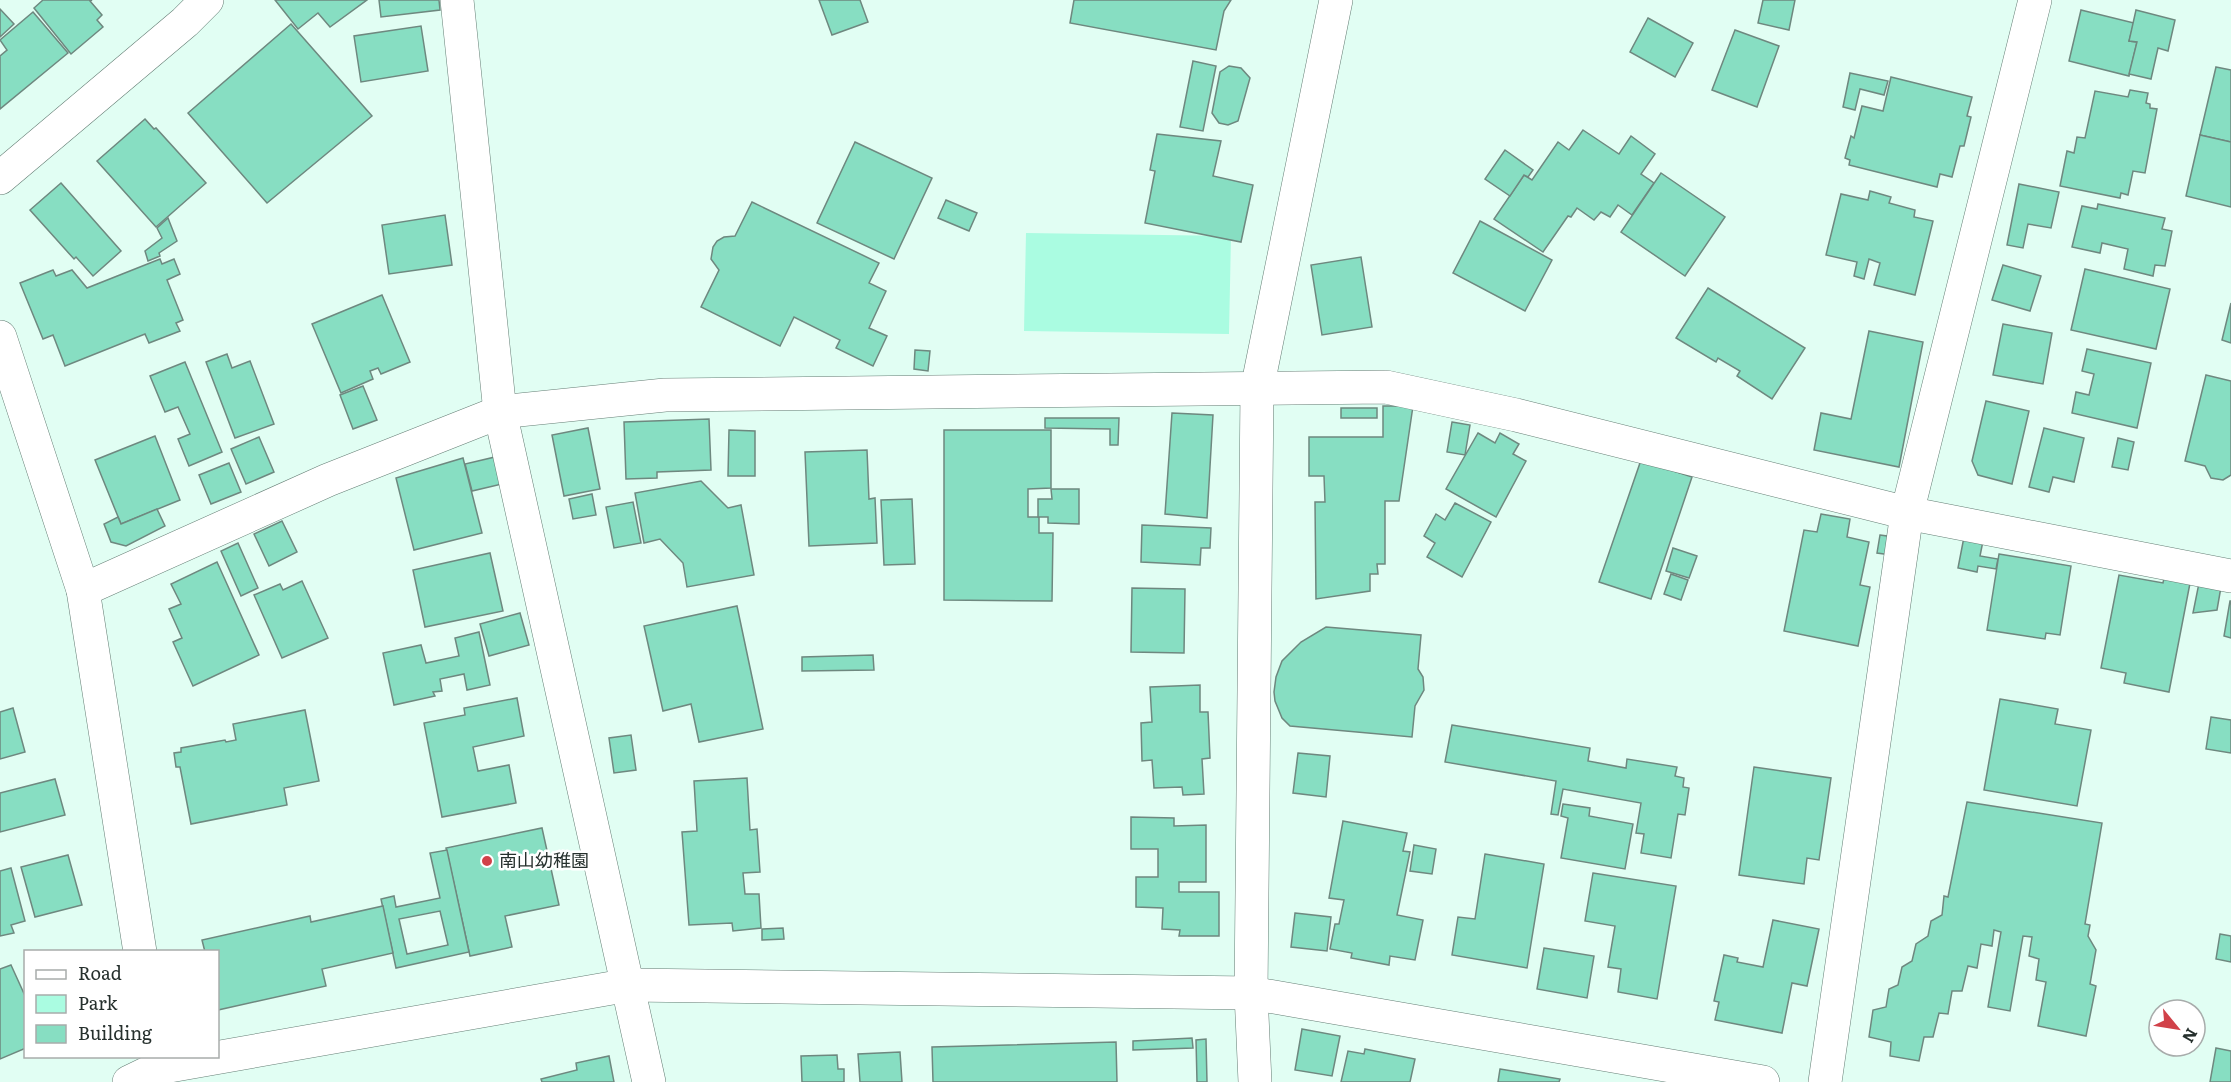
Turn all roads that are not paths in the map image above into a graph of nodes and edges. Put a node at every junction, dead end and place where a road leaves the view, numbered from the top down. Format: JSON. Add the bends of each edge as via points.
{"nodes":[{"id":1,"x":207,"y":0,"type":"edge"},
{"id":2,"x":457,"y":0,"type":"edge"},
{"id":3,"x":1336,"y":0,"type":"edge"},
{"id":4,"x":2035,"y":0,"type":"edge"},
{"id":5,"x":0,"y":178,"type":"edge"},
{"id":6,"x":0,"y":337,"type":"edge"},
{"id":7,"x":1257,"y":389,"type":"junction"},
{"id":8,"x":500,"y":412,"type":"junction"},
{"id":9,"x":1907,"y":513,"type":"junction"},
{"id":10,"x":2231,"y":576,"type":"edge"},
{"id":11,"x":83,"y":590,"type":"junction"},
{"id":12,"x":140,"y":950,"type":"edge"},
{"id":13,"x":629,"y":985,"type":"junction"},
{"id":14,"x":1251,"y":993,"type":"junction"},
{"id":15,"x":158,"y":1069,"type":"edge"},
{"id":16,"x":129,"y":1082,"type":"edge"},
{"id":17,"x":650,"y":1082,"type":"edge"},
{"id":18,"x":1255,"y":1082,"type":"edge"},
{"id":19,"x":1763,"y":1082,"type":"edge"},
{"id":20,"x":1825,"y":1082,"type":"edge"}],
"edges":[{"from":1,"to":5,"type":"street"},
{"from":2,"to":8,"type":"street"},
{"from":3,"to":7,"type":"street"},
{"from":4,"to":9,"type":"street"},
{"from":6,"to":11,"type":"street"},
{"from":7,"to":8,"type":"street","via":[[665,395]]},
{"from":7,"to":9,"type":"street","via":[[1386,387],[1516,415]]},
{"from":7,"to":14,"type":"street"},
{"from":8,"to":11,"type":"street","via":[[328,480]]},
{"from":8,"to":13,"type":"street"},
{"from":9,"to":10,"type":"street"},
{"from":9,"to":20,"type":"street"},
{"from":11,"to":12,"type":"street"},
{"from":13,"to":14,"type":"street"},
{"from":13,"to":15,"type":"street"},
{"from":13,"to":17,"type":"street"},
{"from":14,"to":18,"type":"street"},
{"from":14,"to":19,"type":"street"},
{"from":15,"to":16,"type":"street"}]}
